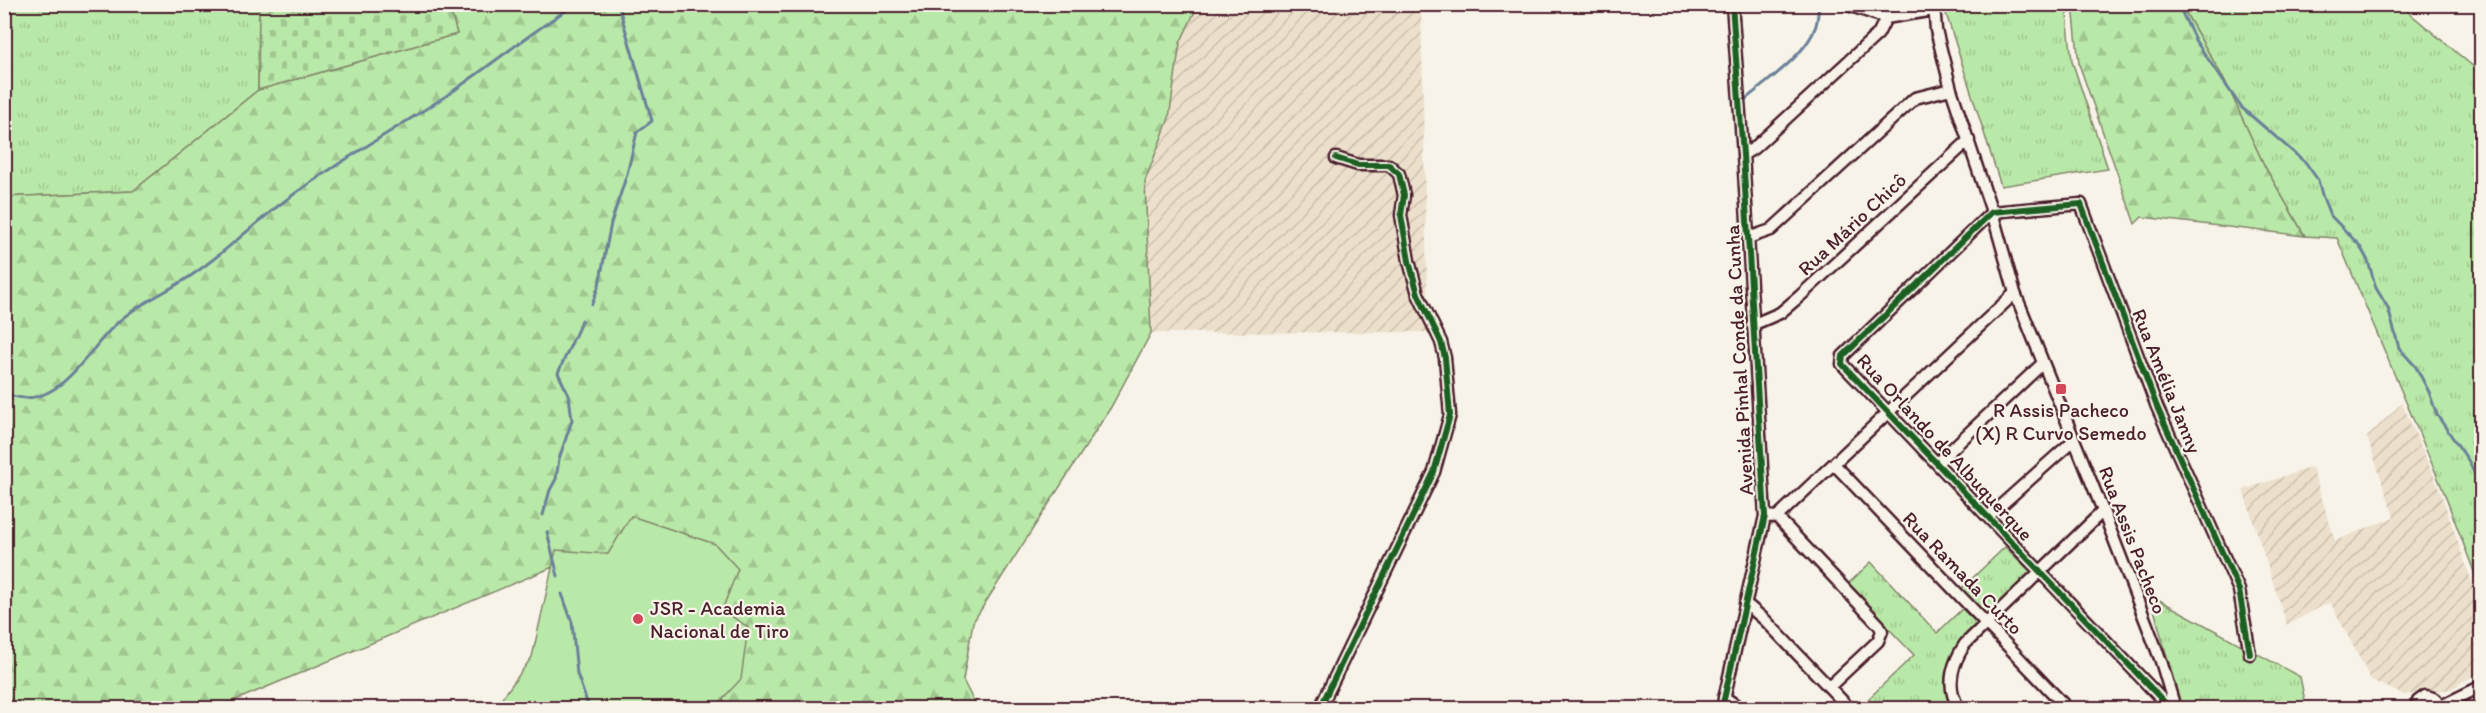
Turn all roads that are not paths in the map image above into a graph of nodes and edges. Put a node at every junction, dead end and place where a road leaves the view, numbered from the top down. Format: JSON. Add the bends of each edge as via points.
{"nodes":[{"id":1,"x":1732,"y":4,"type":"edge"},
{"id":2,"x":1845,"y":4,"type":"edge"},
{"id":3,"x":1934,"y":8,"type":"edge"},
{"id":4,"x":1886,"y":18,"type":"junction"},
{"id":5,"x":1951,"y":89,"type":"junction"},
{"id":6,"x":1969,"y":140,"type":"junction"},
{"id":7,"x":1743,"y":155,"type":"junction"},
{"id":8,"x":1336,"y":158,"type":"dead end"},
{"id":9,"x":1992,"y":212,"type":"junction"},
{"id":10,"x":1748,"y":238,"type":"junction"},
{"id":11,"x":2015,"y":293,"type":"junction"},
{"id":12,"x":1752,"y":325,"type":"junction"},
{"id":13,"x":2042,"y":364,"type":"junction"},
{"id":14,"x":1888,"y":413,"type":"junction"},
{"id":15,"x":2074,"y":440,"type":"junction"},
{"id":16,"x":1937,"y":463,"type":"junction"},
{"id":17,"x":1834,"y":464,"type":"junction"},
{"id":18,"x":2103,"y":511,"type":"junction"},
{"id":19,"x":1765,"y":516,"type":"junction"},
{"id":20,"x":1989,"y":516,"type":"junction"},
{"id":21,"x":1777,"y":517,"type":"junction"},
{"id":22,"x":2040,"y":574,"type":"junction"},
{"id":23,"x":1745,"y":603,"type":"junction"},
{"id":24,"x":1986,"y":623,"type":"junction"},
{"id":25,"x":2250,"y":654,"type":"dead end"},
{"id":26,"x":2481,"y":686,"type":"edge"},
{"id":27,"x":1829,"y":687,"type":"junction"},
{"id":28,"x":1723,"y":703,"type":"edge"},
{"id":29,"x":1320,"y":708,"type":"edge"},
{"id":30,"x":1740,"y":708,"type":"edge"},
{"id":31,"x":1849,"y":708,"type":"edge"},
{"id":32,"x":1959,"y":708,"type":"edge"},
{"id":33,"x":2067,"y":708,"type":"edge"},
{"id":34,"x":2170,"y":708,"type":"edge"},
{"id":35,"x":2175,"y":708,"type":"edge"},
{"id":36,"x":2416,"y":708,"type":"edge"},
{"id":37,"x":2439,"y":708,"type":"edge"}],
"edges":[{"from":1,"to":7,"type":"street","name":"Avenida Pinhal Conde da Cunha"},
{"from":2,"to":4,"type":"street"},
{"from":3,"to":4,"type":"street"},
{"from":3,"to":5,"type":"street","name":"Rua Assis Pacheco"},
{"from":4,"to":7,"type":"street","via":[[1878,34]]},
{"from":5,"to":6,"type":"street","name":"Rua Assis Pacheco"},
{"from":5,"to":10,"type":"street","via":[[1915,98],[1771,230]]},
{"from":6,"to":9,"type":"street","name":"Rua Assis Pacheco"},
{"from":6,"to":12,"type":"street","name":"Rua Mário Chicô","via":[[1800,296],[1780,313]]},
{"from":7,"to":10,"type":"street","name":"Avenida Pinhal Conde da Cunha"},
{"from":8,"to":29,"type":"street","via":[[1358,165],[1389,165],[1399,174],[1409,261],[1418,294],[1443,350],[1450,415],[1434,472]]},
{"from":9,"to":11,"type":"street","name":"Rua Assis Pacheco"},
{"from":9,"to":14,"type":"street","name":"Rua Orlando de Albuquerque","via":[[1843,356],[1842,364]]},
{"from":9,"to":25,"type":"street","name":"Rua Amélia Janny","via":[[2081,204],[2157,407],[2239,590]]},
{"from":10,"to":12,"type":"street","name":"Avenida Pinhal Conde da Cunha"},
{"from":11,"to":13,"type":"street","name":"Rua Assis Pacheco"},
{"from":11,"to":14,"type":"street"},
{"from":12,"to":19,"type":"street","name":"Avenida Pinhal Conde da Cunha"},
{"from":13,"to":15,"type":"street","name":"Rua Assis Pacheco"},
{"from":13,"to":16,"type":"street"},
{"from":14,"to":16,"type":"street","name":"Rua Orlando de Albuquerque"},
{"from":14,"to":17,"type":"street"},
{"from":15,"to":18,"type":"street","name":"Rua Assis Pacheco"},
{"from":15,"to":20,"type":"street"},
{"from":16,"to":20,"type":"street","name":"Rua Orlando de Albuquerque"},
{"from":17,"to":21,"type":"street"},
{"from":17,"to":24,"type":"street","name":"Rua Ramada Curto"},
{"from":18,"to":22,"type":"street"},
{"from":18,"to":35,"type":"street","name":"Rua Assis Pacheco"},
{"from":19,"to":21,"type":"street"},
{"from":19,"to":23,"type":"street","name":"Avenida Pinhal Conde da Cunha"},
{"from":20,"to":22,"type":"street","name":"Rua Orlando de Albuquerque"},
{"from":21,"to":27,"type":"street","via":[[1882,631],[1878,641]]},
{"from":22,"to":24,"type":"street"},
{"from":22,"to":34,"type":"street","name":"Rua Orlando de Albuquerque"},
{"from":23,"to":27,"type":"street"},
{"from":23,"to":28,"type":"street","name":"Avenida Pinhal Conde da Cunha"},
{"from":24,"to":32,"type":"street","via":[[1954,661],[1952,693]]},
{"from":24,"to":33,"type":"street","name":"Rua Ramada Curto"},
{"from":26,"to":37,"type":"street"},
{"from":27,"to":31,"type":"street"},
{"from":28,"to":30,"type":"street"},
{"from":36,"to":37,"type":"street","via":[[2425,696],[2433,697]]}]}
